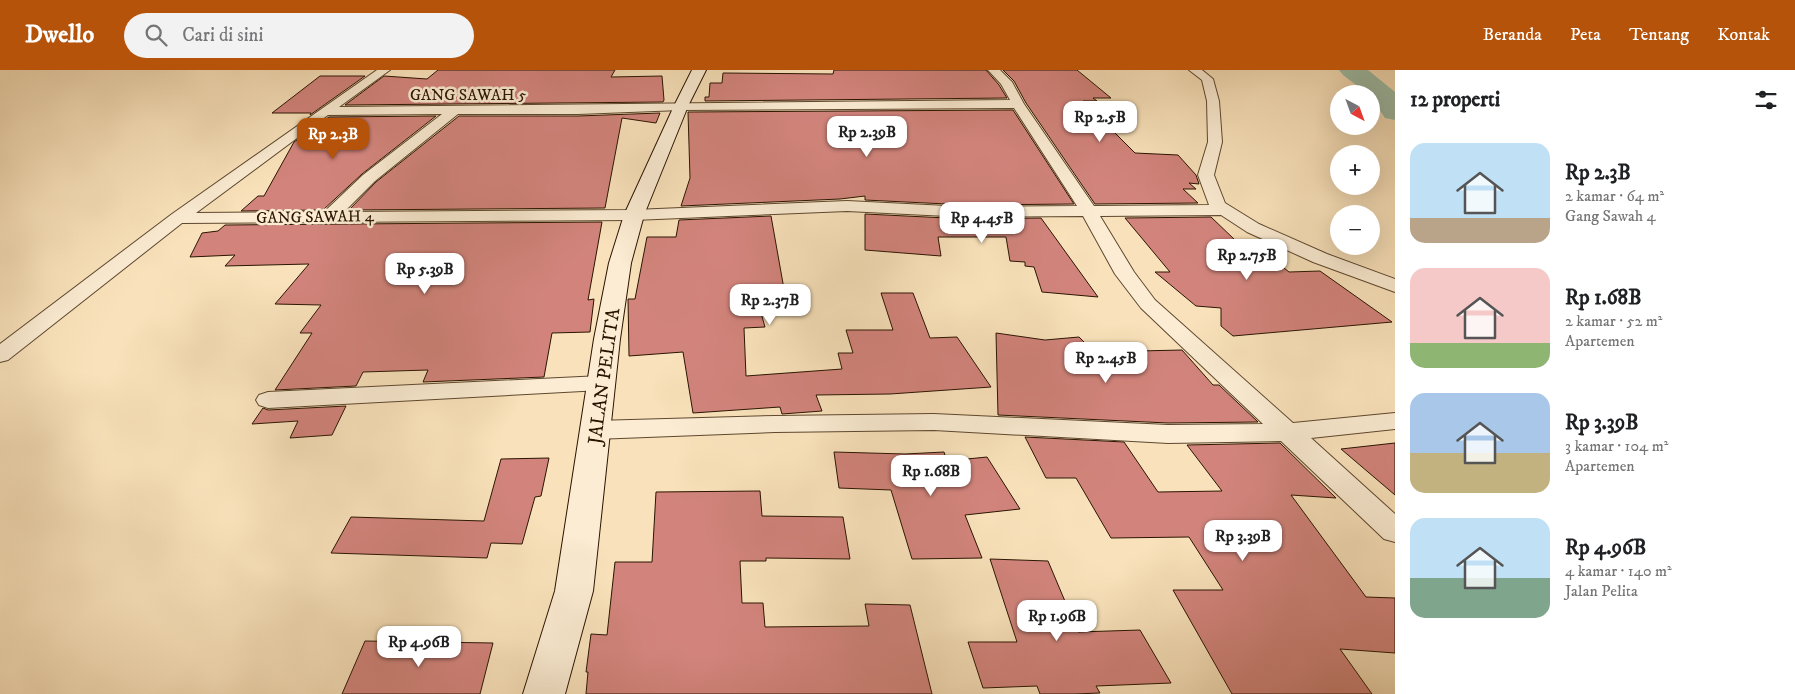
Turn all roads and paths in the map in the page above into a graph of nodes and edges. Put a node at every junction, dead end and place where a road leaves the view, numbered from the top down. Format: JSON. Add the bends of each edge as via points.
{"nodes":[{"id":1,"x":384,"y":70,"type":"edge"},
{"id":2,"x":699,"y":70,"type":"edge"},
{"id":3,"x":994,"y":70,"type":"edge"},
{"id":4,"x":1195,"y":70,"type":"edge"},
{"id":5,"x":1018,"y":104,"type":"junction"},
{"id":6,"x":681,"y":106,"type":"junction"},
{"id":7,"x":325,"y":111,"type":"junction"},
{"id":8,"x":454,"y":111,"type":"junction"},
{"id":9,"x":1224,"y":210,"type":"junction"},
{"id":10,"x":1089,"y":211,"type":"junction"},
{"id":11,"x":634,"y":215,"type":"junction"},
{"id":12,"x":330,"y":216,"type":"junction"},
{"id":13,"x":178,"y":218,"type":"junction"},
{"id":14,"x":1395,"y":286,"type":"edge"},
{"id":15,"x":0,"y":355,"type":"edge"},
{"id":16,"x":601,"y":383,"type":"junction"},
{"id":17,"x":268,"y":400,"type":"dead end"},
{"id":18,"x":1395,"y":421,"type":"edge"},
{"id":19,"x":595,"y":430,"type":"junction"},
{"id":20,"x":1288,"y":432,"type":"junction"},
{"id":21,"x":1395,"y":531,"type":"edge"},
{"id":22,"x":544,"y":694,"type":"edge"}],
"edges":[{"from":1,"to":7,"type":"street"},
{"from":2,"to":6,"type":"street","name":"JALAN PELITA"},
{"from":3,"to":5,"type":"street","via":[[1006,82]]},
{"from":4,"to":9,"type":"street","via":[[1207,79],[1213,100],[1215,142],[1206,175],[1218,206]]},
{"from":5,"to":6,"type":"street","name":"GANG SAWAH 5"},
{"from":5,"to":10,"type":"street"},
{"from":6,"to":8,"type":"street","name":"GANG SAWAH 5"},
{"from":6,"to":11,"type":"street","name":"JALAN PELITA"},
{"from":7,"to":8,"type":"street","name":"GANG SAWAH 5"},
{"from":7,"to":13,"type":"street"},
{"from":8,"to":12,"type":"street","via":[[369,178]]},
{"from":9,"to":10,"type":"street","name":"GANG SAWAH 4"},
{"from":9,"to":14,"type":"street","via":[[1253,228],[1320,258]]},
{"from":10,"to":11,"type":"street","name":"GANG SAWAH 4","via":[[968,212],[847,206]]},
{"from":10,"to":20,"type":"street","via":[[1125,274],[1148,304]]},
{"from":11,"to":12,"type":"street","name":"GANG SAWAH 4"},
{"from":11,"to":16,"type":"street","name":"JALAN PELITA","via":[[620,263]]},
{"from":12,"to":13,"type":"street","name":"GANG SAWAH 4"},
{"from":13,"to":15,"type":"street"},
{"from":16,"to":17,"type":"street"},
{"from":16,"to":19,"type":"street","name":"JALAN PELITA"},
{"from":18,"to":20,"type":"street"},
{"from":19,"to":20,"type":"street","via":[[934,422],[1168,434]]},
{"from":19,"to":22,"type":"street","name":"JALAN PELITA","via":[[574,591]]},
{"from":20,"to":21,"type":"street"}]}
